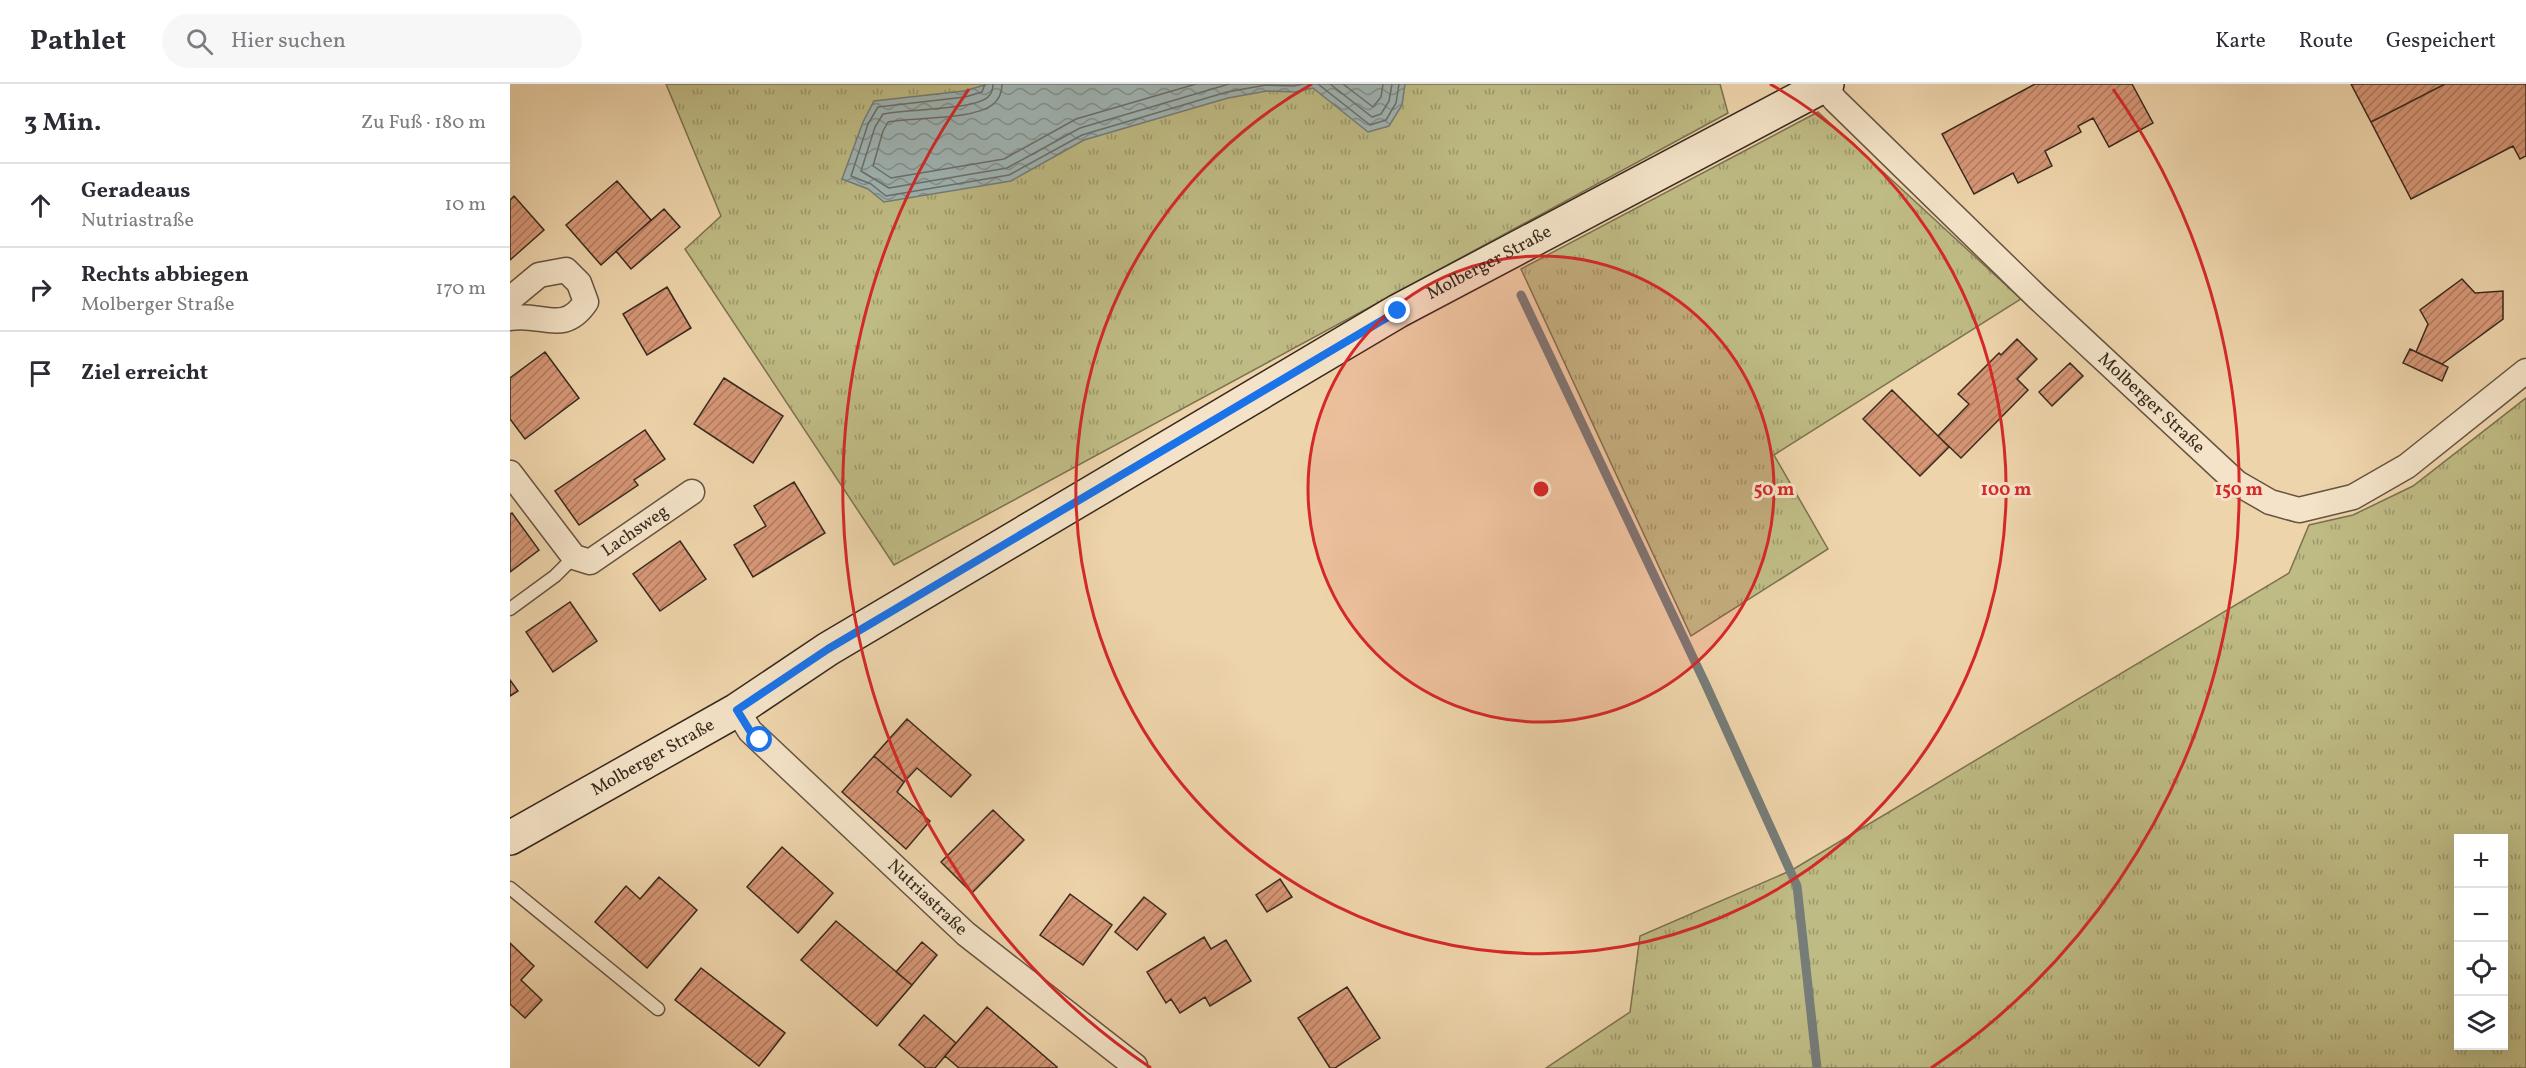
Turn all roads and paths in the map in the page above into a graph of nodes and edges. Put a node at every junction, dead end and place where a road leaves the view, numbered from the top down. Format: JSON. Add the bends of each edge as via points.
{"nodes":[{"id":1,"x":1826,"y":85,"type":"edge"},
{"id":2,"x":510,"y":299,"type":"edge"},
{"id":3,"x":510,"y":318,"type":"edge"},
{"id":4,"x":2526,"y":370,"type":"edge"},
{"id":5,"x":510,"y":473,"type":"edge"},
{"id":6,"x":692,"y":492,"type":"dead end"},
{"id":7,"x":573,"y":557,"type":"junction"},
{"id":8,"x":510,"y":609,"type":"edge"},
{"id":9,"x":737,"y":710,"type":"junction"},
{"id":10,"x":510,"y":838,"type":"edge"},
{"id":11,"x":510,"y":888,"type":"edge"},
{"id":12,"x":658,"y":1009,"type":"dead end"},
{"id":13,"x":1133,"y":1068,"type":"edge"}],
"edges":[{"from":1,"to":4,"type":"street","name":"Molberger Straße","via":[[1835,100],[2037,297],[2237,483],[2270,502],[2299,510],[2353,497],[2407,466]]},
{"from":1,"to":9,"type":"main road","name":"Molberger Straße","via":[[1398,311],[828,649]]},
{"from":2,"to":3,"type":"street","via":[[539,275],[566,270],[579,283],[586,302],[577,315],[562,321]]},
{"from":5,"to":7,"type":"street"},
{"from":6,"to":7,"type":"street","name":"Lachsweg","via":[[590,562]]},
{"from":7,"to":8,"type":"lane","via":[[555,576]]},
{"from":9,"to":10,"type":"main road","name":"Molberger Straße"},
{"from":9,"to":13,"type":"street","name":"Nutriastraße","via":[[750,731],[966,934]]},
{"from":11,"to":12,"type":"lane"}]}
